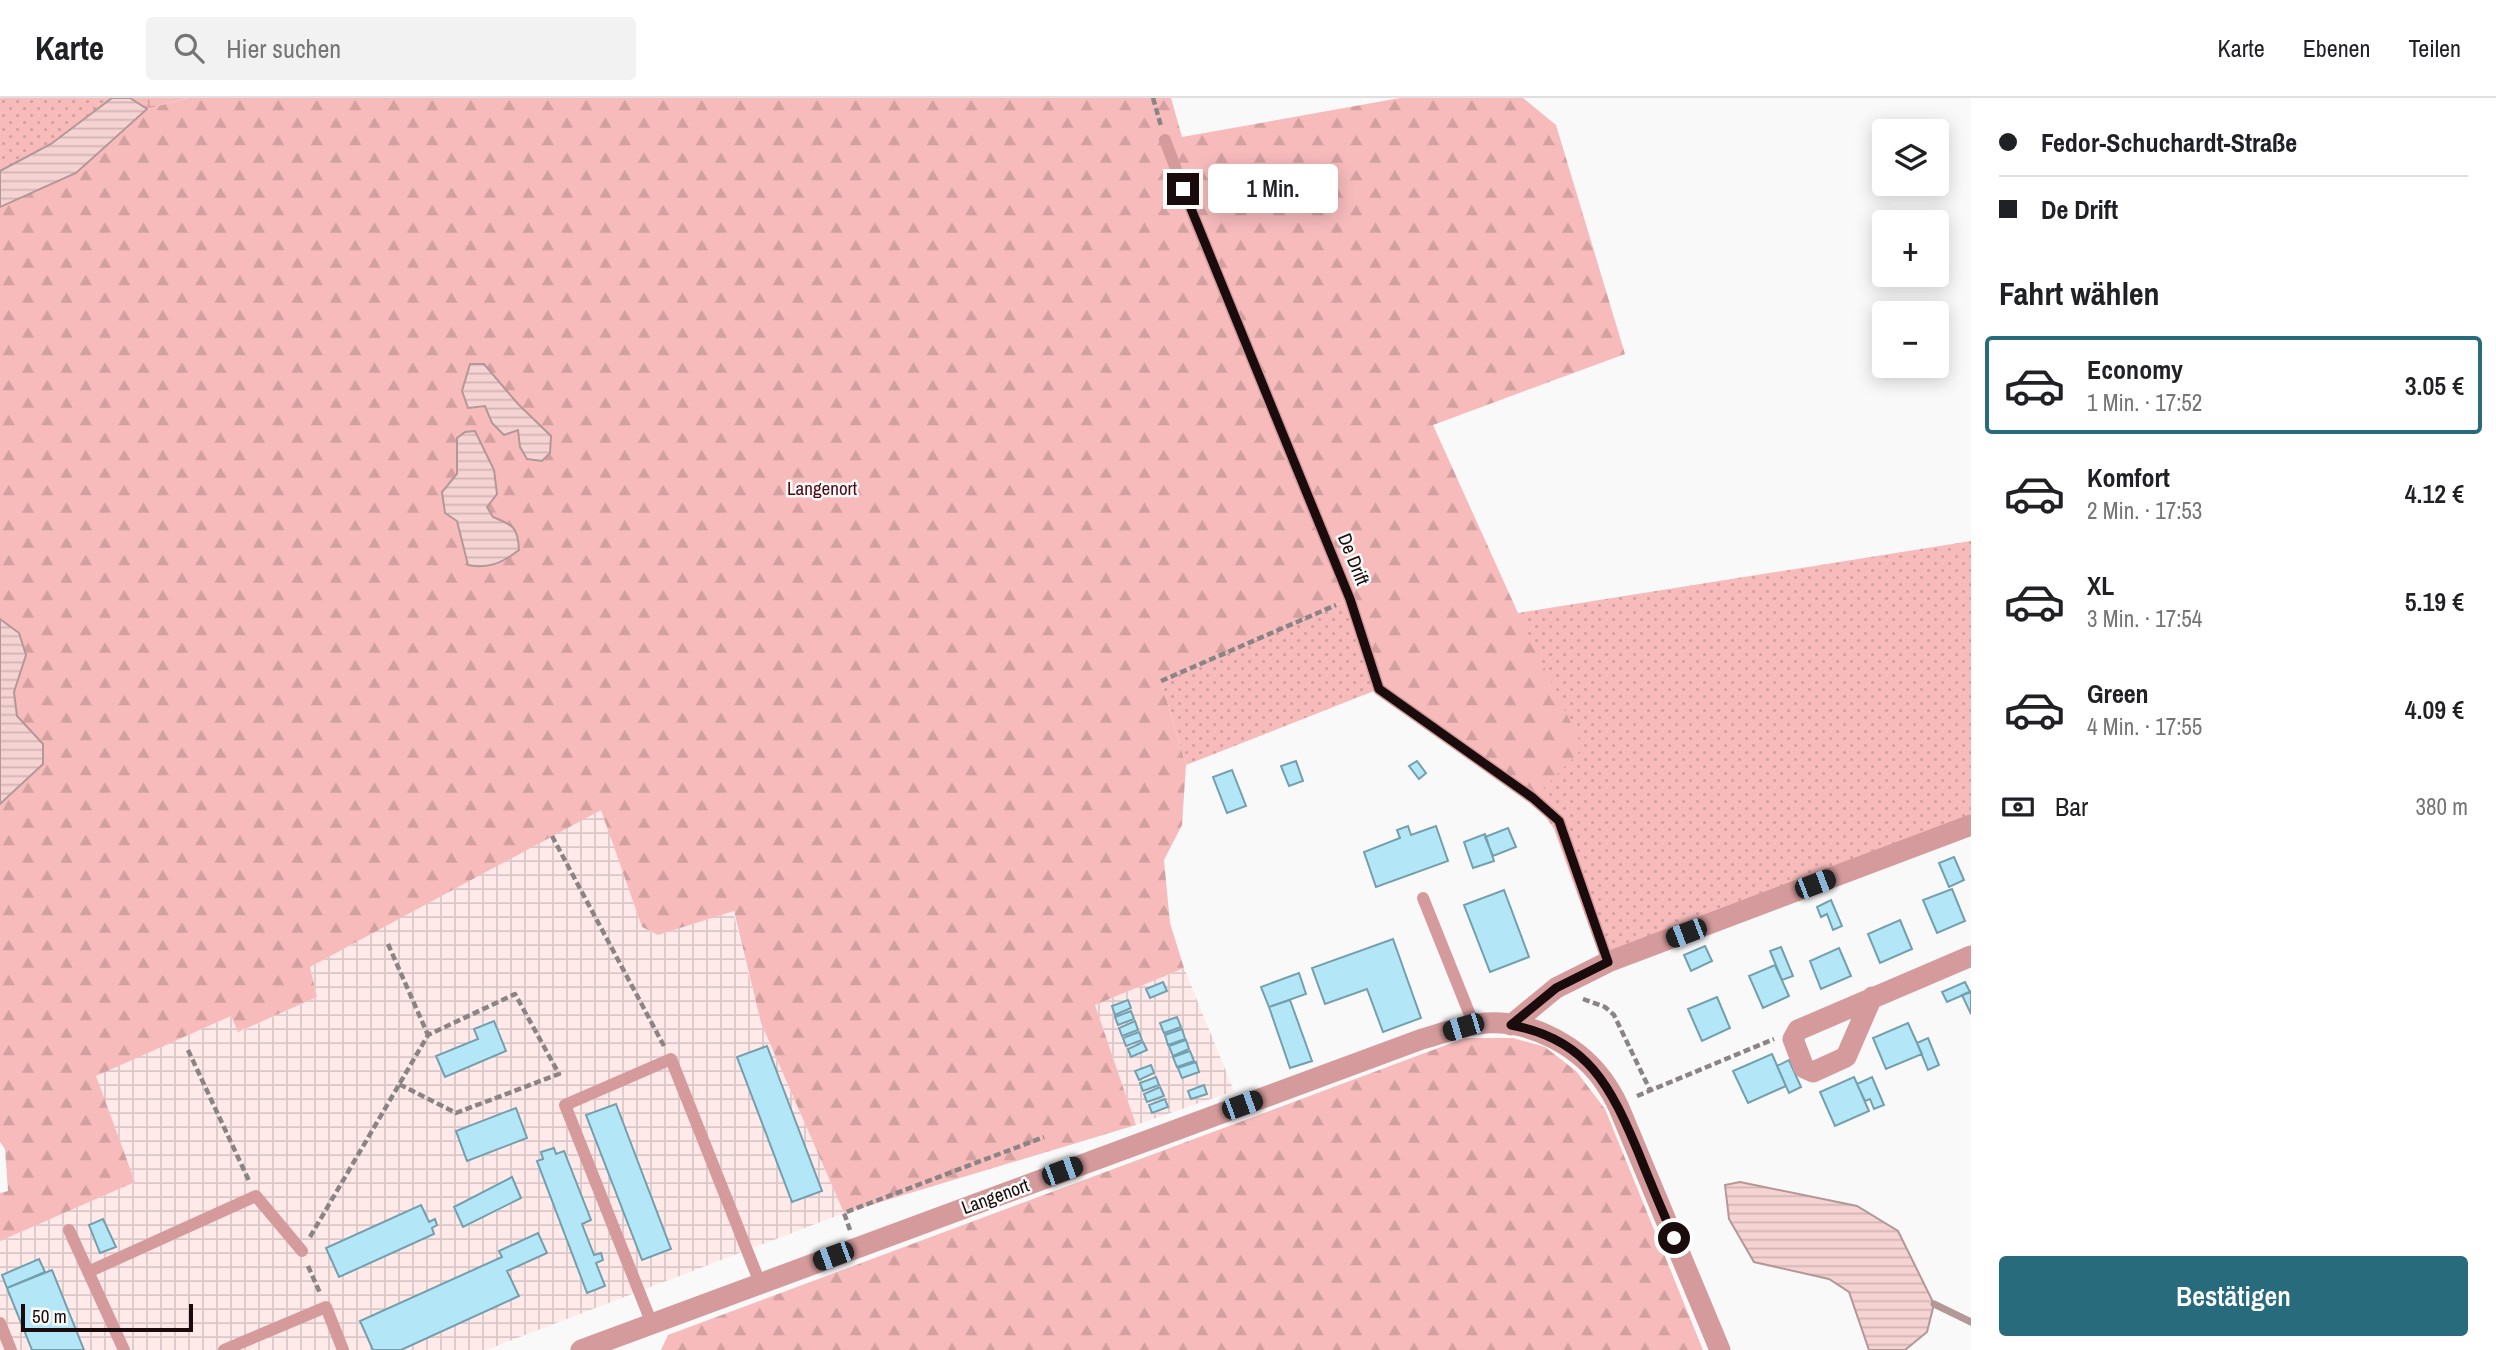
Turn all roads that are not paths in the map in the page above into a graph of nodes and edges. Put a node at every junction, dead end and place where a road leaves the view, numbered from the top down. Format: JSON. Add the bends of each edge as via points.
{"nodes":[{"id":1,"x":1165,"y":140,"type":"road end"},
{"id":2,"x":1971,"y":825,"type":"edge"},
{"id":3,"x":1423,"y":898,"type":"dead end"},
{"id":4,"x":1971,"y":956,"type":"edge"},
{"id":5,"x":1608,"y":962,"type":"junction"},
{"id":6,"x":1872,"y":997,"type":"junction"},
{"id":7,"x":1474,"y":1025,"type":"junction"},
{"id":8,"x":1521,"y":1027,"type":"junction"},
{"id":9,"x":69,"y":1230,"type":"dead end"},
{"id":10,"x":302,"y":1251,"type":"road end"},
{"id":11,"x":88,"y":1272,"type":"junction"},
{"id":12,"x":760,"y":1283,"type":"junction"},
{"id":13,"x":0,"y":1324,"type":"edge"},
{"id":14,"x":652,"y":1324,"type":"junction"},
{"id":15,"x":11,"y":1350,"type":"edge"},
{"id":16,"x":124,"y":1350,"type":"edge"},
{"id":17,"x":224,"y":1350,"type":"edge"},
{"id":18,"x":343,"y":1350,"type":"edge"},
{"id":19,"x":582,"y":1350,"type":"edge"},
{"id":20,"x":1720,"y":1350,"type":"edge"}],
"edges":[{"from":1,"to":5,"type":"lane","name":"De Drift","via":[[1350,599],[1379,689],[1559,821]]},
{"from":2,"to":5,"type":"street"},
{"from":3,"to":7,"type":"lane"},
{"from":4,"to":6,"type":"street"},
{"from":5,"to":8,"type":"street","via":[[1556,988]]},
{"from":6,"to":6,"type":"street","via":[[1798,1030],[1793,1040],[1804,1068],[1813,1072],[1846,1057]]},
{"from":7,"to":8,"type":"street","name":"Langenort"},
{"from":7,"to":12,"type":"street","name":"Langenort","via":[[1422,1039]]},
{"from":8,"to":20,"type":"street","via":[[1560,1041],[1607,1085]]},
{"from":9,"to":11,"type":"lane"},
{"from":10,"to":11,"type":"lane","via":[[256,1196]]},
{"from":11,"to":16,"type":"lane"},
{"from":12,"to":14,"type":"street","name":"Langenort"},
{"from":12,"to":14,"type":"lane","via":[[671,1059],[565,1105]]},
{"from":13,"to":15,"type":"lane"},
{"from":14,"to":19,"type":"street","name":"Langenort"},
{"from":17,"to":18,"type":"lane","via":[[326,1307]]}]}
